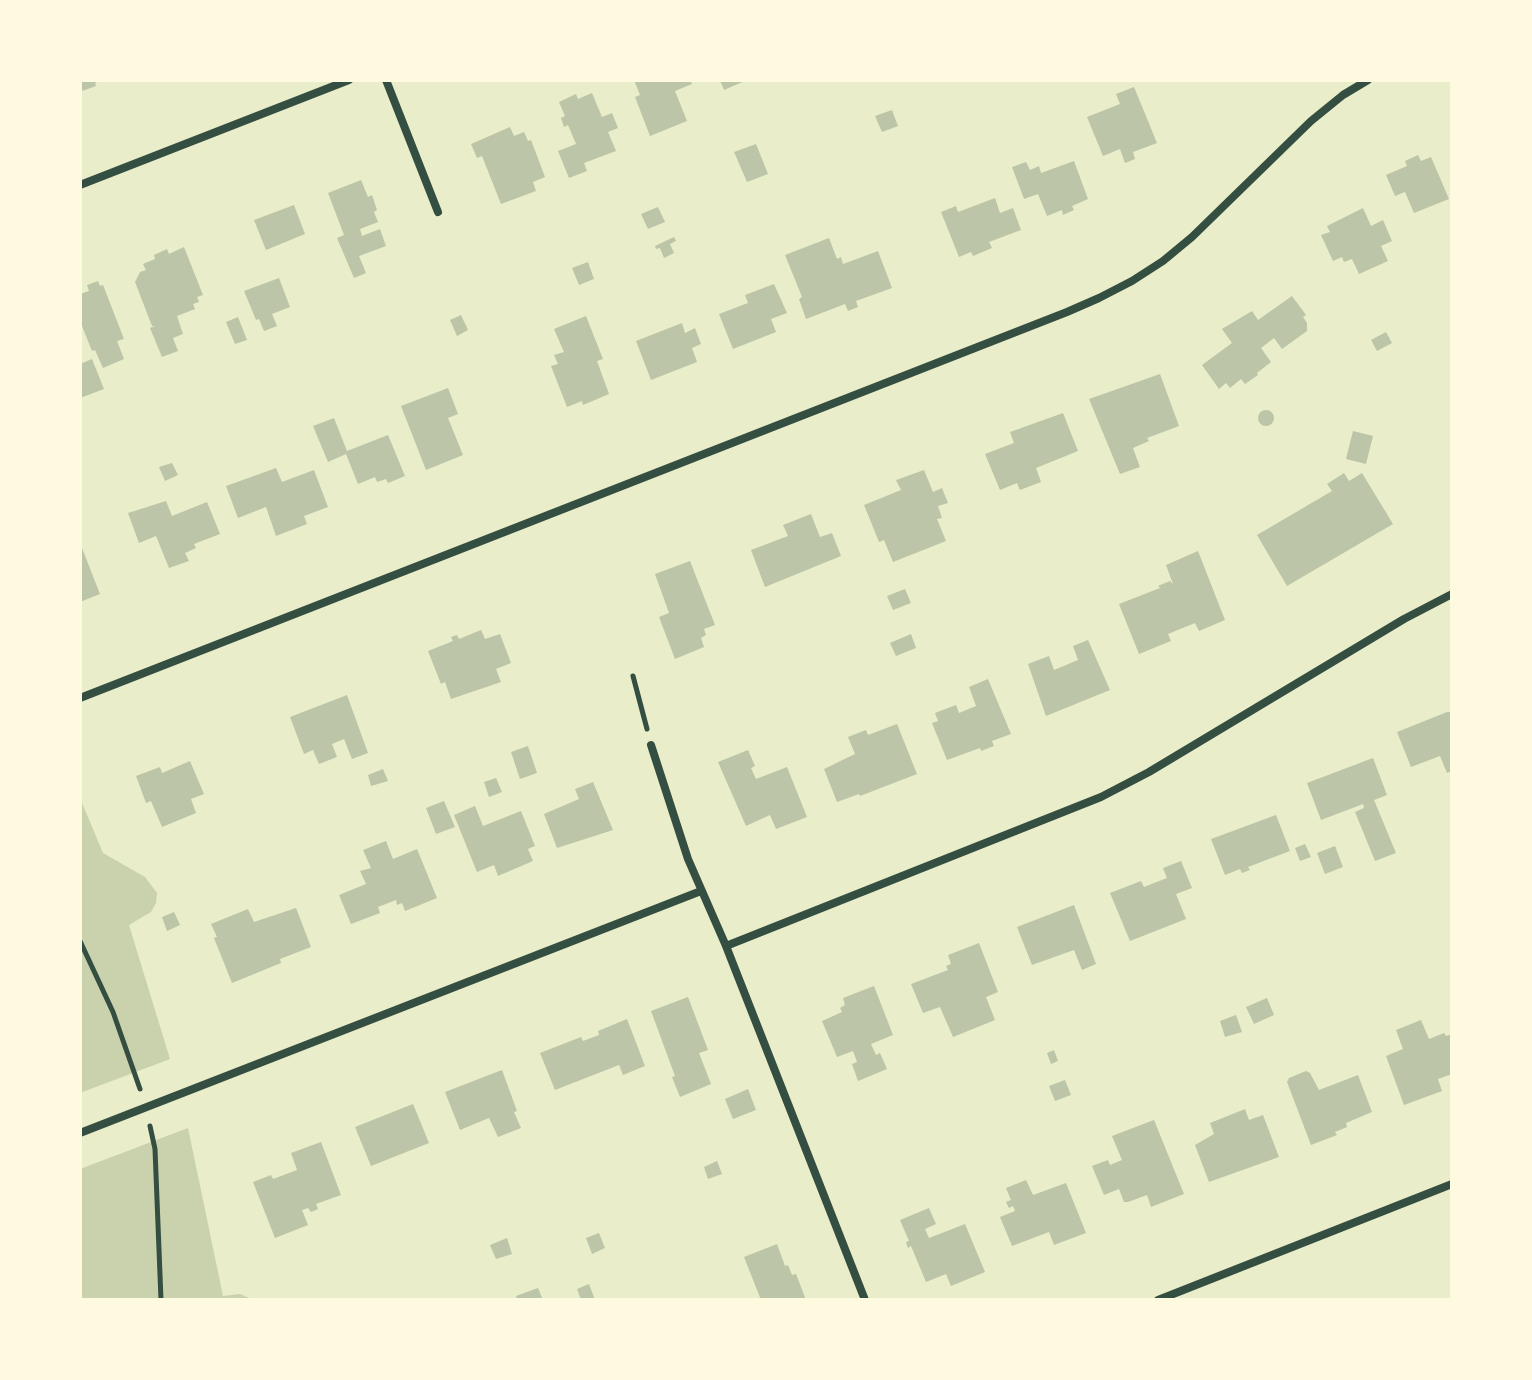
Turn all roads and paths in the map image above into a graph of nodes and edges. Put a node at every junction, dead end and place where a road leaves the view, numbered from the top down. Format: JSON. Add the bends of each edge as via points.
{"nodes":[{"id":1,"x":349,"y":80,"type":"edge"},
{"id":2,"x":386,"y":80,"type":"edge"},
{"id":3,"x":1368,"y":80,"type":"edge"},
{"id":4,"x":80,"y":185,"type":"edge"},
{"id":5,"x":438,"y":212,"type":"dead end"},
{"id":6,"x":1452,"y":594,"type":"edge"},
{"id":7,"x":633,"y":676,"type":"dead end"},
{"id":8,"x":80,"y":698,"type":"edge"},
{"id":9,"x":651,"y":745,"type":"joint"},
{"id":10,"x":701,"y":891,"type":"junction"},
{"id":11,"x":726,"y":946,"type":"junction"},
{"id":12,"x":80,"y":1133,"type":"edge"},
{"id":13,"x":1452,"y":1184,"type":"edge"},
{"id":14,"x":865,"y":1300,"type":"edge"},
{"id":15,"x":1158,"y":1300,"type":"edge"}],
"edges":[{"from":1,"to":4,"type":"street"},
{"from":2,"to":5,"type":"street"},
{"from":3,"to":8,"type":"street","via":[[1311,121],[1192,237],[1099,298]]},
{"from":6,"to":11,"type":"street","via":[[1101,797]]},
{"from":7,"to":9,"type":"path"},
{"from":9,"to":10,"type":"street"},
{"from":10,"to":11,"type":"street"},
{"from":10,"to":12,"type":"street"},
{"from":11,"to":14,"type":"street"},
{"from":13,"to":15,"type":"street"}]}
